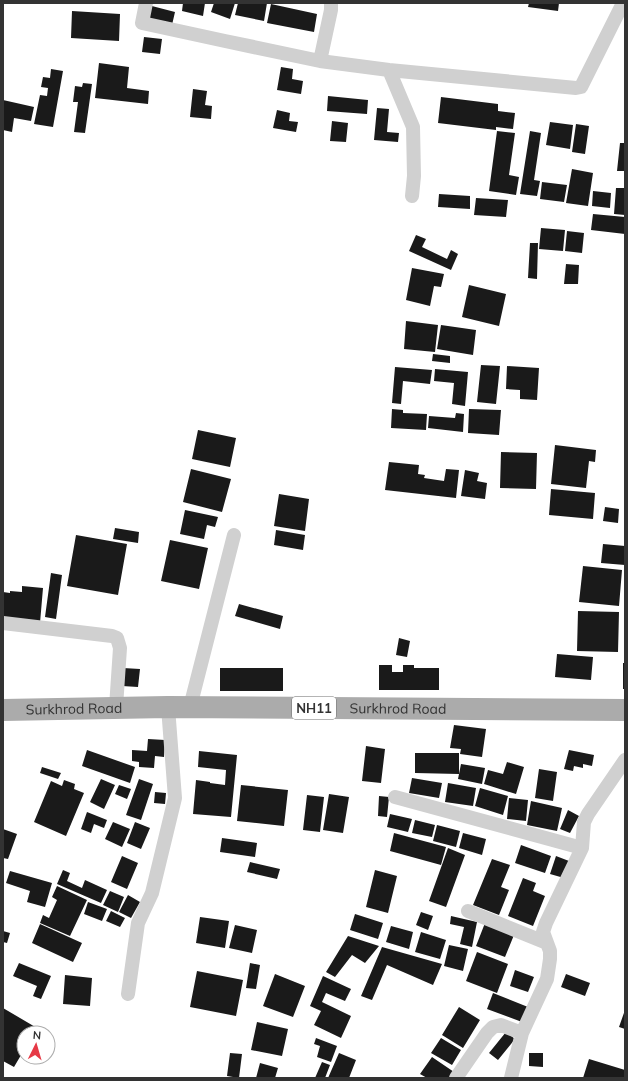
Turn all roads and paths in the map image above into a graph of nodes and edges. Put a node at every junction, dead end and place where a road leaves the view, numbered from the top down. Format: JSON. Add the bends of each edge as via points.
{"nodes":[{"id":1,"x":146,"y":3,"type":"edge"},
{"id":2,"x":331,"y":3,"type":"edge"},
{"id":3,"x":623,"y":3,"type":"edge"},
{"id":4,"x":320,"y":60,"type":"junction"},
{"id":5,"x":389,"y":70,"type":"junction"},
{"id":6,"x":412,"y":196,"type":"dead end"},
{"id":7,"x":234,"y":535,"type":"dead end"},
{"id":8,"x":3,"y":623,"type":"edge"},
{"id":9,"x":116,"y":707,"type":"junction"},
{"id":10,"x":168,"y":707,"type":"junction"},
{"id":11,"x":190,"y":707,"type":"junction"},
{"id":12,"x":3,"y":710,"type":"edge"},
{"id":13,"x":625,"y":710,"type":"edge"},
{"id":14,"x":625,"y":760,"type":"edge"},
{"id":15,"x":395,"y":797,"type":"dead end"},
{"id":16,"x":582,"y":848,"type":"junction"},
{"id":17,"x":468,"y":911,"type":"dead end"},
{"id":18,"x":547,"y":943,"type":"junction"},
{"id":19,"x":128,"y":994,"type":"dead end"},
{"id":20,"x":522,"y":1032,"type":"junction"},
{"id":21,"x":456,"y":1078,"type":"edge"},
{"id":22,"x":511,"y":1078,"type":"edge"}],
"edges":[{"from":1,"to":4,"type":"street","via":[[142,22]]},
{"from":2,"to":4,"type":"street"},
{"from":3,"to":5,"type":"street","via":[[581,87]]},
{"from":4,"to":5,"type":"street"},
{"from":5,"to":6,"type":"street","via":[[413,127]]},
{"from":7,"to":11,"type":"street"},
{"from":8,"to":9,"type":"street","via":[[117,638],[120,648]]},
{"from":9,"to":10,"type":"main road","name":"Surkhrod Road","number":"NH11"},
{"from":9,"to":12,"type":"main road","name":"Surkhrod Road","number":"NH11"},
{"from":10,"to":11,"type":"main road","name":"Surkhrod Road","number":"NH11"},
{"from":10,"to":19,"type":"street","via":[[175,798],[152,893],[138,923]]},
{"from":11,"to":13,"type":"main road","name":"Surkhrod Road","number":"NH11"},
{"from":14,"to":16,"type":"street","via":[[584,822]]},
{"from":15,"to":16,"type":"street"},
{"from":16,"to":18,"type":"street","via":[[546,923],[543,932]]},
{"from":17,"to":18,"type":"street"},
{"from":18,"to":20,"type":"street","via":[[550,951],[547,979]]},
{"from":20,"to":21,"type":"street","via":[[501,1025],[493,1027]]},
{"from":20,"to":22,"type":"street"}]}
